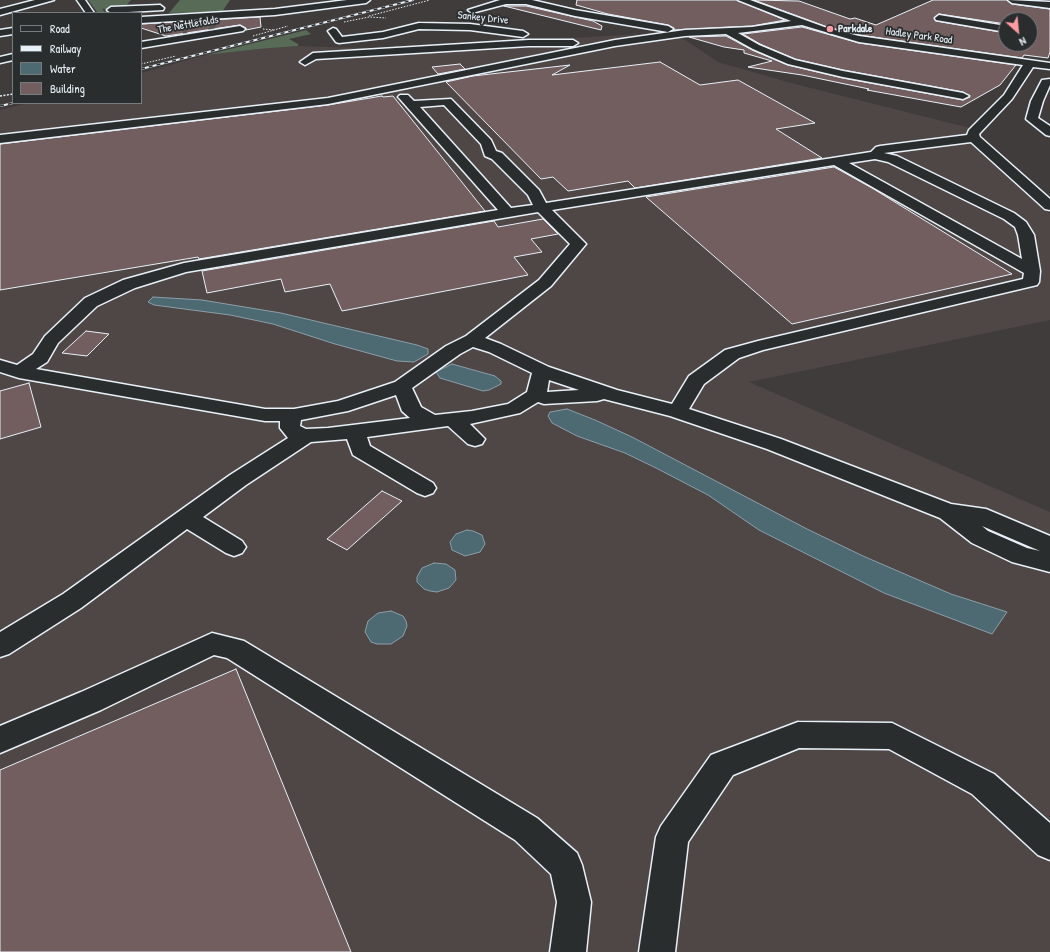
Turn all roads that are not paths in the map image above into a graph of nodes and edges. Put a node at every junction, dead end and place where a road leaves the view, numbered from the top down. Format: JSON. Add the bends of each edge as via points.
{"nodes":[{"id":1,"x":48,"y":0,"type":"edge"},
{"id":2,"x":81,"y":0,"type":"edge"},
{"id":3,"x":366,"y":0,"type":"edge"},
{"id":4,"x":742,"y":0,"type":"edge"},
{"id":5,"x":1012,"y":0,"type":"edge"},
{"id":6,"x":136,"y":1,"type":"edge"},
{"id":7,"x":1050,"y":6,"type":"edge"},
{"id":8,"x":170,"y":8,"type":"dead end"},
{"id":9,"x":129,"y":9,"type":"junction"},
{"id":10,"x":303,"y":9,"type":"junction"},
{"id":11,"x":111,"y":10,"type":"dead end"},
{"id":12,"x":472,"y":10,"type":"dead end"},
{"id":13,"x":0,"y":12,"type":"edge"},
{"id":14,"x":89,"y":12,"type":"edge"},
{"id":15,"x":939,"y":18,"type":"dead end"},
{"id":16,"x":242,"y":19,"type":"dead end"},
{"id":17,"x":142,"y":20,"type":"edge"},
{"id":18,"x":301,"y":20,"type":"dead end"},
{"id":19,"x":803,"y":22,"type":"junction"},
{"id":20,"x":972,"y":25,"type":"junction"},
{"id":21,"x":998,"y":28,"type":"edge"},
{"id":22,"x":172,"y":30,"type":"tunnel mouth"},
{"id":23,"x":12,"y":31,"type":"edge"},
{"id":24,"x":333,"y":31,"type":"dead end"},
{"id":25,"x":0,"y":33,"type":"edge"},
{"id":26,"x":685,"y":33,"type":"junction"},
{"id":27,"x":730,"y":33,"type":"junction"},
{"id":28,"x":961,"y":33,"type":"dead end"},
{"id":29,"x":190,"y":34,"type":"junction"},
{"id":30,"x":575,"y":34,"type":"dead end"},
{"id":31,"x":602,"y":39,"type":"junction"},
{"id":32,"x":635,"y":40,"type":"junction"},
{"id":33,"x":951,"y":41,"type":"dead end"},
{"id":34,"x":618,"y":43,"type":"junction"},
{"id":35,"x":142,"y":44,"type":"edge"},
{"id":36,"x":939,"y":51,"type":"junction"},
{"id":37,"x":12,"y":57,"type":"edge"},
{"id":38,"x":0,"y":60,"type":"edge"},
{"id":39,"x":305,"y":62,"type":"dead end"},
{"id":40,"x":1030,"y":63,"type":"junction"},
{"id":41,"x":1050,"y":66,"type":"edge"},
{"id":42,"x":433,"y":81,"type":"junction"},
{"id":43,"x":1050,"y":82,"type":"edge"},
{"id":44,"x":396,"y":88,"type":"junction"},
{"id":45,"x":962,"y":96,"type":"dead end"},
{"id":46,"x":447,"y":101,"type":"junction"},
{"id":47,"x":1037,"y":101,"type":"junction"},
{"id":48,"x":1050,"y":103,"type":"edge"},
{"id":49,"x":411,"y":105,"type":"junction"},
{"id":50,"x":1050,"y":132,"type":"edge"},
{"id":51,"x":974,"y":138,"type":"junction"},
{"id":52,"x":0,"y":139,"type":"edge"},
{"id":53,"x":875,"y":155,"type":"junction"},
{"id":54,"x":836,"y":161,"type":"junction"},
{"id":55,"x":1050,"y":206,"type":"edge"},
{"id":56,"x":542,"y":208,"type":"junction"},
{"id":57,"x":508,"y":213,"type":"junction"},
{"id":58,"x":1032,"y":272,"type":"junction"},
{"id":59,"x":472,"y":340,"type":"junction"},
{"id":60,"x":0,"y":366,"type":"edge"},
{"id":61,"x":542,"y":371,"type":"junction"},
{"id":62,"x":19,"y":372,"type":"junction"},
{"id":63,"x":402,"y":386,"type":"junction"},
{"id":64,"x":536,"y":394,"type":"junction"},
{"id":65,"x":610,"y":394,"type":"junction"},
{"id":66,"x":677,"y":412,"type":"junction"},
{"id":67,"x":294,"y":415,"type":"junction"},
{"id":68,"x":442,"y":420,"type":"junction"},
{"id":69,"x":355,"y":432,"type":"junction"},
{"id":70,"x":306,"y":436,"type":"junction"},
{"id":71,"x":475,"y":439,"type":"dead end"},
{"id":72,"x":425,"y":488,"type":"dead end"},
{"id":73,"x":948,"y":512,"type":"junction"},
{"id":74,"x":187,"y":518,"type":"junction"},
{"id":75,"x":1050,"y":546,"type":"edge"},
{"id":76,"x":234,"y":547,"type":"dead end"},
{"id":77,"x":1050,"y":564,"type":"edge"},
{"id":78,"x":0,"y":646,"type":"edge"},
{"id":79,"x":0,"y":740,"type":"edge"},
{"id":80,"x":1050,"y":844,"type":"edge"},
{"id":81,"x":568,"y":952,"type":"edge"},
{"id":82,"x":657,"y":952,"type":"edge"}],
"edges":[{"from":1,"to":13,"type":"street"},
{"from":2,"to":14,"type":"street"},
{"from":3,"to":10,"type":"street"},
{"from":4,"to":19,"type":"street","name":"Hadley Park Road"},
{"from":5,"to":7,"type":"street"},
{"from":6,"to":9,"type":"street"},
{"from":8,"to":9,"type":"street"},
{"from":9,"to":11,"type":"street"},
{"from":10,"to":17,"type":"street"},
{"from":10,"to":18,"type":"street","via":[[305,12]]},
{"from":12,"to":26,"type":"street","via":[[506,1],[526,1],[575,13]]},
{"from":15,"to":20,"type":"street"},
{"from":16,"to":29,"type":"street","name":"The Nettlefolds","via":[[243,30],[215,29]]},
{"from":19,"to":27,"type":"street"},
{"from":19,"to":36,"type":"street","name":"Hadley Park Road","via":[[860,39]]},
{"from":20,"to":21,"type":"street"},
{"from":20,"to":28,"type":"street"},
{"from":22,"to":29,"type":"street"},
{"from":23,"to":25,"type":"street"},
{"from":24,"to":30,"type":"street","name":"Sankey Drive","via":[[339,40],[383,35],[419,26],[470,27],[522,34]]},
{"from":26,"to":27,"type":"street"},
{"from":26,"to":32,"type":"street"},
{"from":27,"to":45,"type":"street","via":[[756,47],[800,64]]},
{"from":29,"to":35,"type":"street","name":"The Nettlefolds","via":[[171,41]]},
{"from":31,"to":32,"type":"street","via":[[621,36]]},
{"from":31,"to":34,"type":"street"},
{"from":31,"to":39,"type":"street","via":[[313,56]]},
{"from":32,"to":34,"type":"street"},
{"from":33,"to":36,"type":"street"},
{"from":34,"to":42,"type":"street"},
{"from":36,"to":40,"type":"street","name":"Hadley Park Road"},
{"from":37,"to":38,"type":"street"},
{"from":40,"to":41,"type":"street","name":"Hadley Park Road"},
{"from":40,"to":51,"type":"street","via":[[1008,97],[973,134]]},
{"from":42,"to":44,"type":"street"},
{"from":42,"to":46,"type":"street"},
{"from":43,"to":47,"type":"street","via":[[1046,82]]},
{"from":44,"to":49,"type":"street"},
{"from":44,"to":52,"type":"street","via":[[320,102]]},
{"from":46,"to":49,"type":"street"},
{"from":46,"to":56,"type":"street","via":[[487,143],[490,153],[497,156],[534,193]]},
{"from":47,"to":48,"type":"street"},
{"from":47,"to":50,"type":"street","via":[[1032,119]]},
{"from":49,"to":57,"type":"street"},
{"from":51,"to":53,"type":"street","via":[[880,150]]},
{"from":51,"to":55,"type":"street"},
{"from":53,"to":54,"type":"street"},
{"from":53,"to":58,"type":"street","via":[[892,159],[1016,221],[1026,235]]},
{"from":54,"to":56,"type":"street"},
{"from":54,"to":58,"type":"street"},
{"from":56,"to":57,"type":"street"},
{"from":56,"to":59,"type":"street","via":[[578,244],[545,284]]},
{"from":57,"to":62,"type":"street","via":[[184,268],[129,284],[91,302],[51,340],[40,358]]},
{"from":58,"to":66,"type":"street","via":[[1031,282],[732,354],[696,380]]},
{"from":59,"to":61,"type":"street"},
{"from":59,"to":63,"type":"street","via":[[453,350]]},
{"from":60,"to":62,"type":"street"},
{"from":61,"to":64,"type":"street"},
{"from":61,"to":65,"type":"street"},
{"from":62,"to":67,"type":"street","via":[[265,415]]},
{"from":63,"to":67,"type":"street","via":[[341,408]]},
{"from":63,"to":68,"type":"street","via":[[412,411]]},
{"from":64,"to":65,"type":"street","via":[[544,398]]},
{"from":64,"to":68,"type":"street","via":[[513,409]]},
{"from":65,"to":66,"type":"street"},
{"from":66,"to":73,"type":"street","via":[[774,444]]},
{"from":67,"to":70,"type":"street","via":[[290,428],[295,433]]},
{"from":68,"to":69,"type":"street"},
{"from":68,"to":71,"type":"street"},
{"from":69,"to":70,"type":"street"},
{"from":69,"to":72,"type":"street","via":[[361,450]]},
{"from":70,"to":74,"type":"street","via":[[256,466]]},
{"from":73,"to":75,"type":"street","via":[[978,515]]},
{"from":73,"to":77,"type":"street","via":[[980,537],[1025,557]]},
{"from":74,"to":76,"type":"street"},
{"from":74,"to":78,"type":"street","via":[[72,601]]},
{"from":79,"to":81,"type":"street","via":[[92,701],[212,644],[234,649],[526,829],[566,865],[574,902]]},
{"from":80,"to":82,"type":"street","via":[[983,784],[892,736],[798,735],[722,765],[672,837]]}]}
